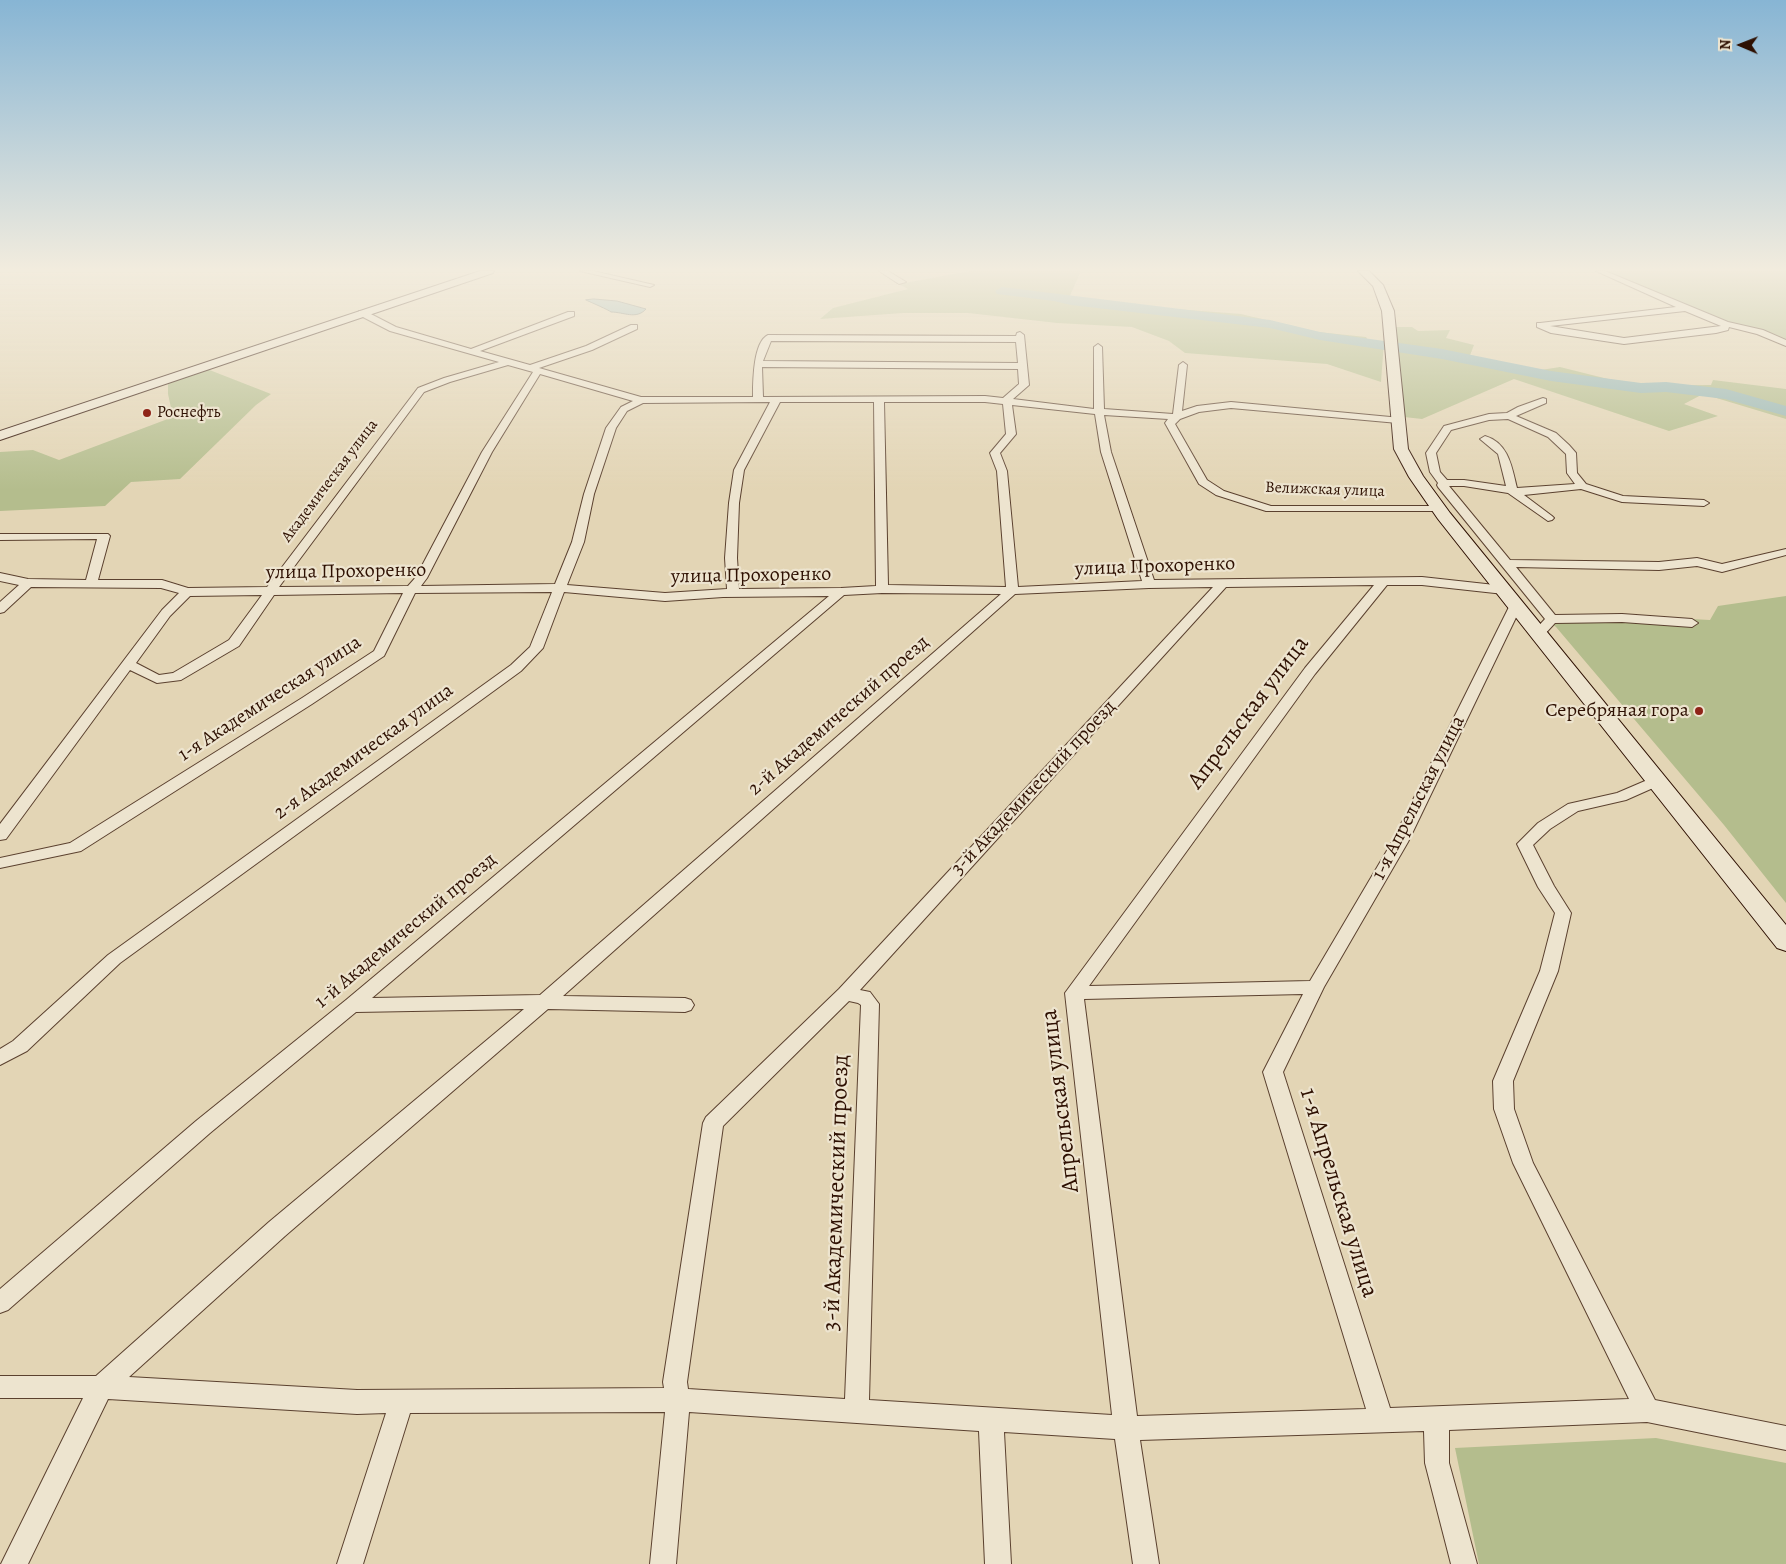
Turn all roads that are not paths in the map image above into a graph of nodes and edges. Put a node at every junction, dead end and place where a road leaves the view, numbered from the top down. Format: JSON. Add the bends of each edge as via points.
{"nodes":[{"id":1,"x":271,"y":344,"type":"edge"},
{"id":2,"x":443,"y":344,"type":"edge"},
{"id":3,"x":491,"y":344,"type":"edge"},
{"id":4,"x":597,"y":344,"type":"edge"},
{"id":5,"x":766,"y":344,"type":"edge"},
{"id":6,"x":1021,"y":344,"type":"edge"},
{"id":7,"x":1391,"y":344,"type":"edge"},
{"id":8,"x":1098,"y":347,"type":"dead end"},
{"id":9,"x":470,"y":352,"type":"junction"},
{"id":10,"x":505,"y":363,"type":"junction"},
{"id":11,"x":758,"y":364,"type":"junction"},
{"id":12,"x":1183,"y":365,"type":"dead end"},
{"id":13,"x":1023,"y":366,"type":"junction"},
{"id":14,"x":533,"y":370,"type":"junction"},
{"id":15,"x":758,"y":399,"type":"junction"},
{"id":16,"x":777,"y":399,"type":"junction"},
{"id":17,"x":879,"y":399,"type":"junction"},
{"id":18,"x":641,"y":400,"type":"junction"},
{"id":19,"x":1007,"y":400,"type":"junction"},
{"id":20,"x":1543,"y":401,"type":"dead end"},
{"id":21,"x":1099,"y":412,"type":"junction"},
{"id":22,"x":1177,"y":416,"type":"junction"},
{"id":23,"x":1509,"y":416,"type":"junction"},
{"id":24,"x":1398,"y":420,"type":"junction"},
{"id":25,"x":0,"y":436,"type":"edge"},
{"id":26,"x":1485,"y":439,"type":"dead end"},
{"id":27,"x":1444,"y":483,"type":"junction"},
{"id":28,"x":1582,"y":486,"type":"junction"},
{"id":29,"x":1512,"y":491,"type":"junction"},
{"id":30,"x":1704,"y":504,"type":"dead end"},
{"id":31,"x":1439,"y":508,"type":"junction"},
{"id":32,"x":1548,"y":518,"type":"dead end"},
{"id":33,"x":0,"y":537,"type":"edge"},
{"id":34,"x":1786,"y":552,"type":"edge"},
{"id":35,"x":1507,"y":563,"type":"junction"},
{"id":36,"x":0,"y":577,"type":"edge"},
{"id":37,"x":1383,"y":582,"type":"junction"},
{"id":38,"x":28,"y":583,"type":"junction"},
{"id":39,"x":90,"y":583,"type":"junction"},
{"id":40,"x":1223,"y":583,"type":"junction"},
{"id":41,"x":1149,"y":584,"type":"junction"},
{"id":42,"x":559,"y":588,"type":"junction"},
{"id":43,"x":882,"y":589,"type":"junction"},
{"id":44,"x":411,"y":590,"type":"junction"},
{"id":45,"x":1504,"y":590,"type":"junction"},
{"id":46,"x":1012,"y":591,"type":"junction"},
{"id":47,"x":187,"y":592,"type":"junction"},
{"id":48,"x":269,"y":592,"type":"junction"},
{"id":49,"x":841,"y":592,"type":"junction"},
{"id":50,"x":733,"y":593,"type":"junction"},
{"id":51,"x":1516,"y":605,"type":"junction"},
{"id":52,"x":0,"y":609,"type":"edge"},
{"id":53,"x":1552,"y":619,"type":"junction"},
{"id":54,"x":1692,"y":623,"type":"dead end"},
{"id":55,"x":1538,"y":633,"type":"junction"},
{"id":56,"x":128,"y":664,"type":"junction"},
{"id":57,"x":1657,"y":781,"type":"junction"},
{"id":58,"x":0,"y":835,"type":"edge"},
{"id":59,"x":0,"y":863,"type":"edge"},
{"id":60,"x":1786,"y":942,"type":"edge"},
{"id":61,"x":1315,"y":987,"type":"junction"},
{"id":62,"x":1074,"y":993,"type":"junction"},
{"id":63,"x":846,"y":994,"type":"junction"},
{"id":64,"x":544,"y":1002,"type":"junction"},
{"id":65,"x":352,"y":1005,"type":"junction"},
{"id":66,"x":685,"y":1005,"type":"dead end"},
{"id":67,"x":0,"y":1058,"type":"edge"},
{"id":68,"x":0,"y":1303,"type":"edge"},
{"id":69,"x":0,"y":1387,"type":"edge"},
{"id":70,"x":101,"y":1387,"type":"junction"},
{"id":71,"x":678,"y":1400,"type":"junction"},
{"id":72,"x":402,"y":1402,"type":"junction"},
{"id":73,"x":1648,"y":1410,"type":"junction"},
{"id":74,"x":858,"y":1411,"type":"junction"},
{"id":75,"x":991,"y":1419,"type":"junction"},
{"id":76,"x":1436,"y":1419,"type":"junction"},
{"id":77,"x":1382,"y":1421,"type":"junction"},
{"id":78,"x":1126,"y":1428,"type":"junction"},
{"id":79,"x":1786,"y":1438,"type":"edge"},
{"id":80,"x":14,"y":1564,"type":"edge"},
{"id":81,"x":350,"y":1564,"type":"edge"},
{"id":82,"x":663,"y":1564,"type":"edge"},
{"id":83,"x":998,"y":1564,"type":"edge"},
{"id":84,"x":1146,"y":1564,"type":"edge"},
{"id":85,"x":1464,"y":1564,"type":"edge"}],
"edges":[{"from":1,"to":25,"type":"street"},
{"from":2,"to":9,"type":"street"},
{"from":3,"to":9,"type":"street"},
{"from":4,"to":14,"type":"street"},
{"from":5,"to":11,"type":"street"},
{"from":6,"to":13,"type":"street"},
{"from":7,"to":24,"type":"street"},
{"from":8,"to":21,"type":"street"},
{"from":9,"to":10,"type":"street"},
{"from":10,"to":14,"type":"street"},
{"from":10,"to":48,"type":"street","name":"Академическая улица","via":[[421,390]]},
{"from":11,"to":13,"type":"street"},
{"from":11,"to":15,"type":"street"},
{"from":12,"to":22,"type":"street","name":"Велижская улица"},
{"from":13,"to":19,"type":"street","via":[[1024,385]]},
{"from":14,"to":18,"type":"street"},
{"from":14,"to":44,"type":"street","name":"1-я Академическая улица","via":[[421,578]]},
{"from":15,"to":16,"type":"street"},
{"from":15,"to":18,"type":"street"},
{"from":16,"to":17,"type":"street"},
{"from":16,"to":50,"type":"street","via":[[739,470],[731,558]]},
{"from":17,"to":19,"type":"street"},
{"from":17,"to":43,"type":"street"},
{"from":18,"to":42,"type":"street","name":"2-я Академическая улица","via":[[624,409],[610,428],[578,542]]},
{"from":19,"to":21,"type":"street"},
{"from":19,"to":46,"type":"street","via":[[1011,434],[995,453],[1002,471]]},
{"from":20,"to":23,"type":"street"},
{"from":21,"to":22,"type":"street"},
{"from":21,"to":41,"type":"street","via":[[1116,489]]},
{"from":22,"to":24,"type":"street","via":[[1197,409],[1232,405]]},
{"from":22,"to":31,"type":"street","name":"Велижская улица","via":[[1170,423],[1203,482],[1220,493],[1270,508]]},
{"from":23,"to":27,"type":"street","via":[[1489,417],[1447,428],[1430,453],[1434,472]]},
{"from":23,"to":28,"type":"street","via":[[1552,435],[1566,447],[1571,453],[1572,473]]},
{"from":24,"to":31,"type":"street","via":[[1401,449],[1416,477]]},
{"from":26,"to":29,"type":"street","via":[[1502,453]]},
{"from":27,"to":29,"type":"street"},
{"from":27,"to":35,"type":"street","via":[[1442,485]]},
{"from":28,"to":29,"type":"street"},
{"from":28,"to":30,"type":"street","via":[[1622,499]]},
{"from":29,"to":32,"type":"street"},
{"from":31,"to":45,"type":"street"},
{"from":33,"to":39,"type":"street","via":[[104,536]]},
{"from":34,"to":35,"type":"street","via":[[1722,568],[1697,562],[1659,566]]},
{"from":35,"to":53,"type":"street"},
{"from":36,"to":38,"type":"street","name":"улица Прохоренко"},
{"from":37,"to":40,"type":"street","name":"улица Прохоренко"},
{"from":37,"to":45,"type":"street","name":"улица Прохоренко","via":[[1422,581]]},
{"from":37,"to":62,"type":"street","name":"Апрельская улица","via":[[1310,671]]},
{"from":38,"to":39,"type":"street","name":"улица Прохоренко"},
{"from":38,"to":52,"type":"street"},
{"from":39,"to":47,"type":"street","name":"улица Прохоренко","via":[[162,584]]},
{"from":40,"to":41,"type":"street","name":"улица Прохоренко"},
{"from":40,"to":63,"type":"street","name":"3-й Академический проезд"},
{"from":41,"to":46,"type":"street","name":"улица Прохоренко"},
{"from":42,"to":44,"type":"street","name":"улица Прохоренко"},
{"from":42,"to":50,"type":"street","name":"улица Прохоренко","via":[[665,597]]},
{"from":42,"to":67,"type":"street","name":"2-я Академическая улица","via":[[536,648],[516,668],[114,959],[20,1046]]},
{"from":43,"to":46,"type":"street","name":"улица Прохоренко"},
{"from":43,"to":49,"type":"street","name":"улица Прохоренко"},
{"from":44,"to":48,"type":"street","name":"улица Прохоренко"},
{"from":44,"to":59,"type":"street","name":"1-я Академическая улица","via":[[379,653],[339,680],[75,847]]},
{"from":45,"to":51,"type":"street"},
{"from":46,"to":64,"type":"street","name":"2-й Академический проезд"},
{"from":47,"to":48,"type":"street","name":"улица Прохоренко"},
{"from":47,"to":56,"type":"street","via":[[166,613]]},
{"from":48,"to":56,"type":"street","name":"Академическая улица","via":[[234,643],[176,677],[157,679]]},
{"from":49,"to":50,"type":"street","name":"улица Прохоренко"},
{"from":49,"to":65,"type":"street","name":"1-й Академический проезд"},
{"from":51,"to":55,"type":"street"},
{"from":51,"to":61,"type":"street","name":"1-я Апрельская улица","via":[[1400,842]]},
{"from":53,"to":54,"type":"street","via":[[1588,617]]},
{"from":53,"to":55,"type":"street"},
{"from":55,"to":57,"type":"street"},
{"from":56,"to":58,"type":"street"},
{"from":57,"to":60,"type":"street"},
{"from":57,"to":73,"type":"street","via":[[1621,797],[1573,807],[1544,826],[1525,844],[1563,913],[1549,971],[1503,1081],[1504,1109],[1523,1163]]},
{"from":61,"to":62,"type":"street"},
{"from":61,"to":77,"type":"street","name":"1-я Апрельская улица","via":[[1273,1072]]},
{"from":62,"to":78,"type":"street","name":"Апрельская улица"},
{"from":63,"to":71,"type":"street","name":"3-й Академический проезд","via":[[713,1123],[676,1382]]},
{"from":63,"to":74,"type":"street","name":"3-й Академический проезд","via":[[864,997],[870,1004],[856,1393]]},
{"from":64,"to":65,"type":"street"},
{"from":64,"to":66,"type":"street"},
{"from":64,"to":70,"type":"street","name":"2-й Академический проезд","via":[[277,1229]]},
{"from":65,"to":68,"type":"street","name":"1-й Академический проезд","via":[[203,1127]]},
{"from":69,"to":70,"type":"street"},
{"from":70,"to":72,"type":"street"},
{"from":70,"to":80,"type":"street"},
{"from":71,"to":72,"type":"street"},
{"from":71,"to":74,"type":"street"},
{"from":71,"to":82,"type":"street","name":"3-й Академический проезд"},
{"from":72,"to":81,"type":"street"},
{"from":73,"to":76,"type":"street"},
{"from":73,"to":79,"type":"street"},
{"from":74,"to":75,"type":"street"},
{"from":75,"to":78,"type":"street"},
{"from":75,"to":83,"type":"street"},
{"from":76,"to":77,"type":"street"},
{"from":76,"to":85,"type":"street","via":[[1437,1463]]},
{"from":77,"to":78,"type":"street"},
{"from":78,"to":84,"type":"street","name":"Апрельская улица"}]}
